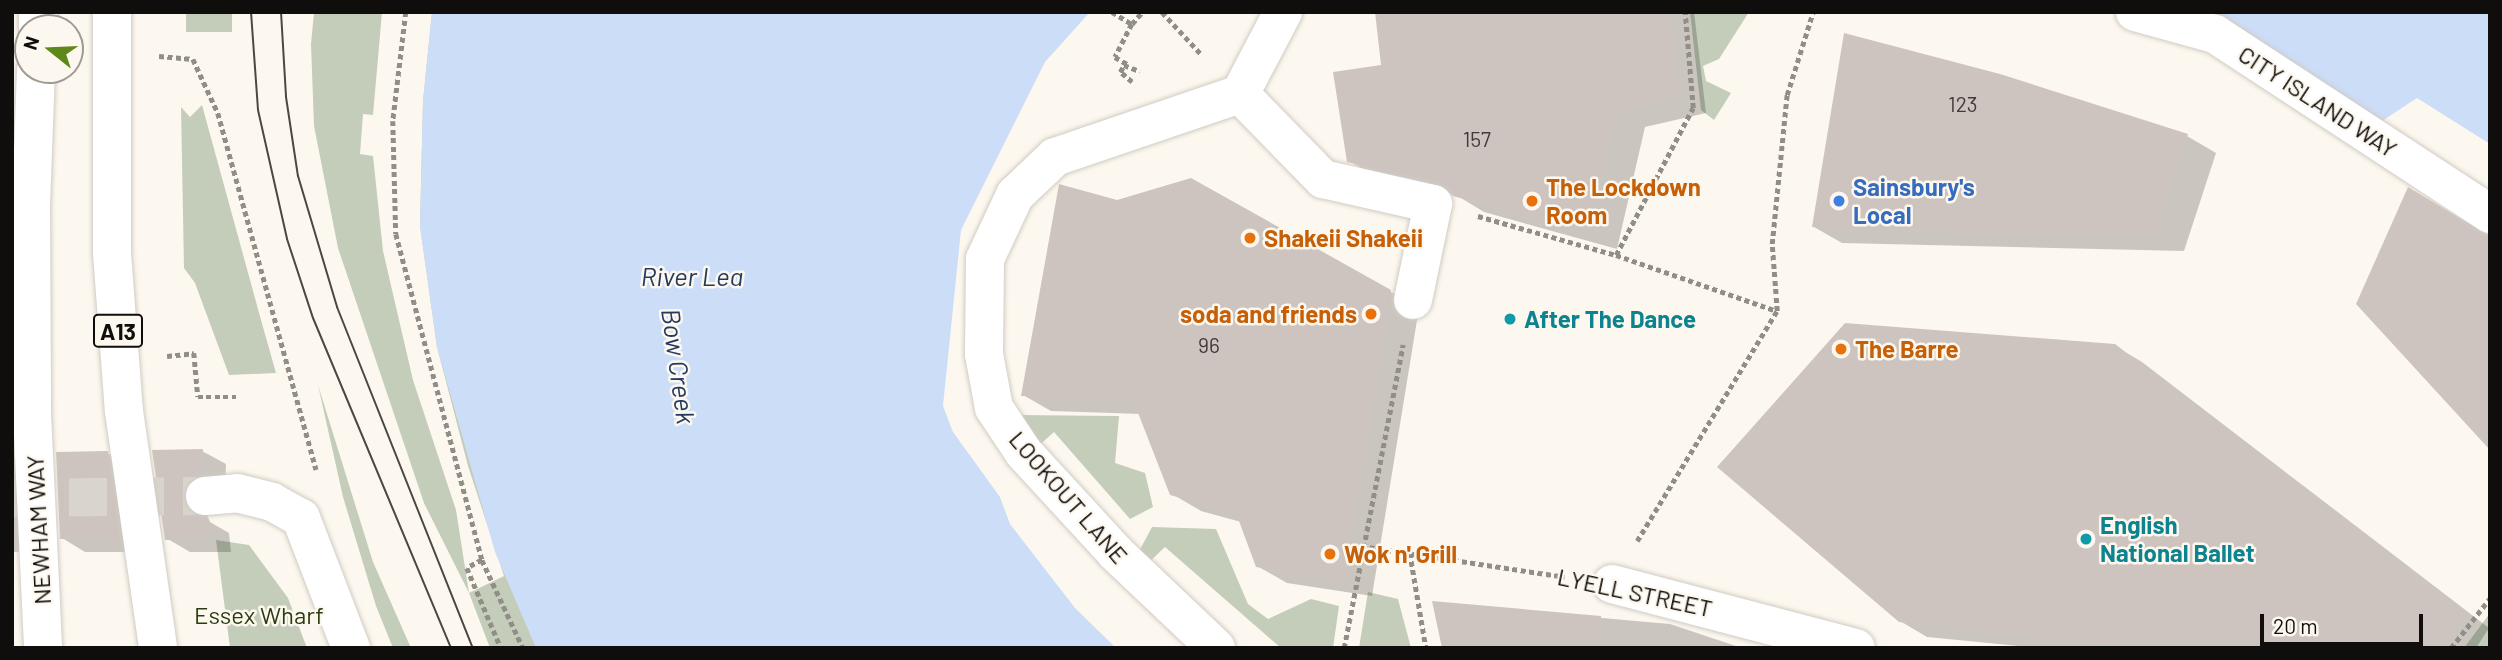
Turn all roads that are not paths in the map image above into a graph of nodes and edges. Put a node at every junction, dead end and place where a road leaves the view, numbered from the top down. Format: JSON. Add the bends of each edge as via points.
{"nodes":[{"id":1,"x":112,"y":12,"type":"edge"},
{"id":2,"x":1283,"y":12,"type":"edge"},
{"id":3,"x":2135,"y":12,"type":"edge"},
{"id":4,"x":36,"y":84,"type":"edge"},
{"id":5,"x":1240,"y":94,"type":"junction"},
{"id":6,"x":2490,"y":214,"type":"edge"},
{"id":7,"x":12,"y":298,"type":"edge"},
{"id":8,"x":1413,"y":300,"type":"road end"},
{"id":9,"x":32,"y":413,"type":"junction"},
{"id":10,"x":205,"y":496,"type":"tunnel mouth"},
{"id":11,"x":1612,"y":584,"type":"road end"},
{"id":12,"x":43,"y":648,"type":"edge"},
{"id":13,"x":158,"y":648,"type":"edge"},
{"id":14,"x":351,"y":648,"type":"edge"},
{"id":15,"x":1216,"y":648,"type":"edge"},
{"id":16,"x":1856,"y":648,"type":"edge"}],
"edges":[{"from":1,"to":13,"type":"main road","number":"A13","bridge":true,"via":[[111,253],[124,411]]},
{"from":2,"to":5,"type":"main road"},
{"from":3,"to":6,"type":"main road","name":"CITY ISLAND WAY","via":[[2215,34]]},
{"from":4,"to":9,"type":"main road","name":"NEWHAM WAY","bridge":true},
{"from":5,"to":8,"type":"main road","via":[[1323,179],[1433,204]]},
{"from":5,"to":15,"type":"main road","name":"LOOKOUT LANE","via":[[1055,157],[1015,195],[985,258],[984,354],[994,408],[1024,453],[1106,543]]},
{"from":7,"to":9,"type":"main road","name":"NEWHAM WAY","bridge":true},
{"from":9,"to":12,"type":"main road","name":"NEWHAM WAY","bridge":true},
{"from":10,"to":14,"type":"main road","via":[[237,493],[272,502],[301,519]]},
{"from":11,"to":16,"type":"main road","name":"LYELL STREET"}]}
